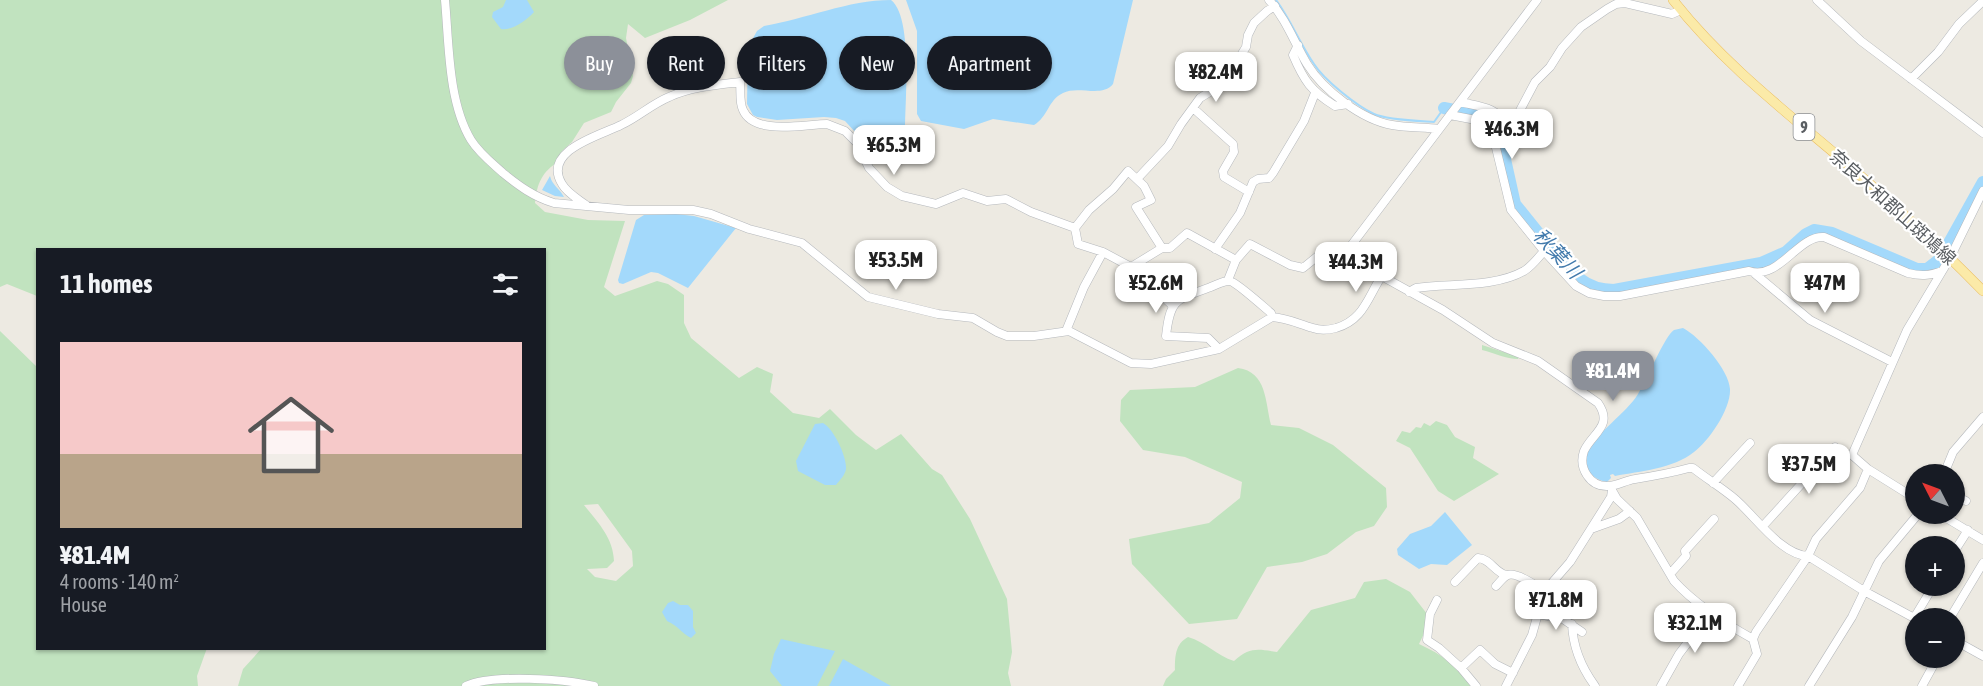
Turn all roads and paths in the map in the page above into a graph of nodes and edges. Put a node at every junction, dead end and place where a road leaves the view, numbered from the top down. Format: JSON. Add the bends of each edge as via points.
{"nodes":[{"id":1,"x":445,"y":0,"type":"edge"},
{"id":2,"x":1537,"y":0,"type":"edge"},
{"id":3,"x":1673,"y":0,"type":"edge"},
{"id":4,"x":1818,"y":0,"type":"edge"},
{"id":5,"x":1983,"y":1,"type":"edge"},
{"id":6,"x":1272,"y":3,"type":"edge"},
{"id":7,"x":1681,"y":10,"type":"junction"},
{"id":8,"x":1298,"y":45,"type":"junction"},
{"id":9,"x":1911,"y":79,"type":"junction"},
{"id":10,"x":1315,"y":93,"type":"junction"},
{"id":11,"x":1459,"y":103,"type":"junction"},
{"id":12,"x":1348,"y":104,"type":"junction"},
{"id":13,"x":1193,"y":108,"type":"junction"},
{"id":14,"x":1451,"y":114,"type":"junction"},
{"id":15,"x":1439,"y":129,"type":"junction"},
{"id":16,"x":1983,"y":133,"type":"edge"},
{"id":17,"x":1137,"y":179,"type":"junction"},
{"id":18,"x":1983,"y":191,"type":"edge"},
{"id":19,"x":1249,"y":192,"type":"junction"},
{"id":20,"x":588,"y":206,"type":"junction"},
{"id":21,"x":1075,"y":228,"type":"junction"},
{"id":22,"x":1162,"y":248,"type":"junction"},
{"id":23,"x":1215,"y":249,"type":"junction"},
{"id":24,"x":1544,"y":251,"type":"junction"},
{"id":25,"x":1103,"y":252,"type":"junction"},
{"id":26,"x":1344,"y":255,"type":"junction"},
{"id":27,"x":1950,"y":258,"type":"junction"},
{"id":28,"x":1236,"y":260,"type":"junction"},
{"id":29,"x":1131,"y":267,"type":"junction"},
{"id":30,"x":1942,"y":271,"type":"junction"},
{"id":31,"x":1754,"y":273,"type":"junction"},
{"id":32,"x":1382,"y":277,"type":"junction"},
{"id":33,"x":1228,"y":280,"type":"junction"},
{"id":34,"x":1983,"y":291,"type":"edge"},
{"id":35,"x":1410,"y":292,"type":"junction"},
{"id":36,"x":1173,"y":306,"type":"junction"},
{"id":37,"x":1272,"y":317,"type":"junction"},
{"id":38,"x":1066,"y":331,"type":"junction"},
{"id":39,"x":1219,"y":349,"type":"junction"},
{"id":40,"x":1892,"y":362,"type":"junction"},
{"id":41,"x":1983,"y":417,"type":"edge"},
{"id":42,"x":1750,"y":443,"type":"dead end"},
{"id":43,"x":1835,"y":447,"type":"dead end"},
{"id":44,"x":1946,"y":464,"type":"edge"},
{"id":45,"x":1868,"y":469,"type":"junction"},
{"id":46,"x":1713,"y":483,"type":"junction"},
{"id":47,"x":1612,"y":489,"type":"junction"},
{"id":48,"x":1905,"y":492,"type":"edge"},
{"id":49,"x":1630,"y":511,"type":"junction"},
{"id":50,"x":1714,"y":519,"type":"dead end"},
{"id":51,"x":1910,"y":524,"type":"edge"},
{"id":52,"x":1957,"y":524,"type":"edge"},
{"id":53,"x":1763,"y":526,"type":"junction"},
{"id":54,"x":1591,"y":529,"type":"junction"},
{"id":55,"x":1968,"y":530,"type":"junction"},
{"id":56,"x":1964,"y":536,"type":"edge"},
{"id":57,"x":1983,"y":540,"type":"edge"},
{"id":58,"x":1808,"y":556,"type":"junction"},
{"id":59,"x":1983,"y":563,"type":"edge"},
{"id":60,"x":1670,"y":574,"type":"junction"},
{"id":61,"x":1506,"y":575,"type":"junction"},
{"id":62,"x":1455,"y":582,"type":"dead end"},
{"id":63,"x":1496,"y":586,"type":"dead end"},
{"id":64,"x":1864,"y":591,"type":"junction"},
{"id":65,"x":1544,"y":592,"type":"junction"},
{"id":66,"x":1437,"y":600,"type":"dead end"},
{"id":67,"x":1956,"y":608,"type":"edge"},
{"id":68,"x":1711,"y":612,"type":"junction"},
{"id":69,"x":1905,"y":613,"type":"edge"},
{"id":70,"x":1538,"y":614,"type":"junction"},
{"id":71,"x":1572,"y":624,"type":"junction"},
{"id":72,"x":1582,"y":632,"type":"dead end"},
{"id":73,"x":1753,"y":639,"type":"junction"},
{"id":74,"x":1965,"y":646,"type":"edge"},
{"id":75,"x":1983,"y":656,"type":"edge"},
{"id":76,"x":1461,"y":668,"type":"junction"},
{"id":77,"x":1932,"y":668,"type":"edge"},
{"id":78,"x":1513,"y":673,"type":"junction"},
{"id":79,"x":466,"y":686,"type":"edge"},
{"id":80,"x":594,"y":686,"type":"edge"},
{"id":81,"x":1476,"y":686,"type":"edge"},
{"id":82,"x":1506,"y":686,"type":"edge"},
{"id":83,"x":1595,"y":686,"type":"edge"},
{"id":84,"x":1661,"y":686,"type":"edge"},
{"id":85,"x":1738,"y":686,"type":"edge"},
{"id":86,"x":1809,"y":686,"type":"edge"},
{"id":87,"x":1922,"y":686,"type":"edge"}],
"edges":[{"from":1,"to":20,"type":"street","via":[[454,88],[472,142],[495,166],[533,195],[554,203]]},
{"from":2,"to":11,"type":"street"},
{"from":3,"to":7,"type":"main road","name":"奈良大和郡山斑鳩線","number":"9"},
{"from":4,"to":9,"type":"street"},
{"from":5,"to":9,"type":"street"},
{"from":6,"to":8,"type":"street"},
{"from":6,"to":13,"type":"street","via":[[1254,23],[1246,47],[1224,83],[1200,98]]},
{"from":7,"to":11,"type":"street","via":[[1672,14],[1625,3],[1607,9],[1581,27],[1562,48],[1535,82],[1517,116],[1505,125],[1493,110]]},
{"from":7,"to":27,"type":"main road","name":"奈良大和郡山斑鳩線","number":"9","via":[[1707,41],[1759,89],[1883,194]]},
{"from":8,"to":10,"type":"street","via":[[1293,55]]},
{"from":8,"to":12,"type":"street","via":[[1317,79]]},
{"from":9,"to":16,"type":"street"},
{"from":10,"to":12,"type":"street","via":[[1335,106]]},
{"from":10,"to":19,"type":"street","via":[[1304,121],[1273,173],[1269,178],[1258,178]]},
{"from":11,"to":14,"type":"street"},
{"from":12,"to":15,"type":"street","via":[[1381,122]]},
{"from":13,"to":17,"type":"street","via":[[1168,146]]},
{"from":13,"to":19,"type":"street","via":[[1233,144],[1234,152],[1223,171],[1224,177]]},
{"from":14,"to":15,"type":"street"},
{"from":14,"to":24,"type":"street","via":[[1491,127],[1511,210]]},
{"from":15,"to":26,"type":"street"},
{"from":17,"to":21,"type":"street","via":[[1128,171]]},
{"from":17,"to":22,"type":"street","via":[[1151,200],[1136,207]]},
{"from":18,"to":27,"type":"street"},
{"from":19,"to":23,"type":"street","via":[[1240,213]]},
{"from":20,"to":21,"type":"street","via":[[567,190],[558,174],[565,154],[574,146],[623,124],[668,97],[701,87],[740,82],[741,106],[753,122],[770,126],[835,126],[857,143],[869,168],[880,180],[902,196],[936,204],[963,193],[987,201],[1006,199]]},
{"from":20,"to":38,"type":"street","via":[[711,214],[802,243],[868,297],[938,314],[974,318],[1007,336]]},
{"from":21,"to":25,"type":"street","via":[[1078,244]]},
{"from":22,"to":23,"type":"street","via":[[1170,248],[1187,233]]},
{"from":22,"to":29,"type":"street"},
{"from":23,"to":28,"type":"street"},
{"from":24,"to":31,"type":"street","via":[[1576,286],[1604,296]]},
{"from":24,"to":35,"type":"street","via":[[1530,267],[1515,275]]},
{"from":25,"to":29,"type":"street"},
{"from":25,"to":38,"type":"street"},
{"from":26,"to":28,"type":"street","via":[[1329,247],[1303,268],[1250,244]]},
{"from":26,"to":32,"type":"street"},
{"from":27,"to":30,"type":"street"},
{"from":27,"to":34,"type":"main road","name":"奈良大和郡山斑鳩線","number":"9"},
{"from":28,"to":33,"type":"street"},
{"from":29,"to":36,"type":"street"},
{"from":30,"to":31,"type":"street","via":[[1931,275],[1908,273],[1819,237],[1770,269]]},
{"from":30,"to":40,"type":"street"},
{"from":31,"to":40,"type":"street","via":[[1810,320]]},
{"from":32,"to":35,"type":"street"},
{"from":32,"to":37,"type":"street","via":[[1357,318],[1345,325],[1316,329]]},
{"from":33,"to":36,"type":"street","via":[[1192,293]]},
{"from":33,"to":37,"type":"street"},
{"from":35,"to":47,"type":"street","via":[[1493,343],[1538,361],[1598,403],[1604,420],[1584,451],[1583,466],[1595,483]]},
{"from":36,"to":39,"type":"street","via":[[1168,314],[1166,336],[1208,338]]},
{"from":37,"to":39,"type":"street"},
{"from":38,"to":39,"type":"street","via":[[1126,362],[1140,364]]},
{"from":40,"to":45,"type":"street","via":[[1852,455]]},
{"from":41,"to":44,"type":"street"},
{"from":42,"to":46,"type":"street"},
{"from":43,"to":53,"type":"street"},
{"from":45,"to":48,"type":"street"},
{"from":45,"to":58,"type":"street","via":[[1860,488],[1816,539]]},
{"from":46,"to":47,"type":"street","via":[[1689,468],[1634,479]]},
{"from":46,"to":53,"type":"street"},
{"from":47,"to":49,"type":"street"},
{"from":47,"to":54,"type":"street"},
{"from":49,"to":54,"type":"street"},
{"from":49,"to":60,"type":"street"},
{"from":50,"to":60,"type":"street"},
{"from":51,"to":64,"type":"street","via":[[1879,561]]},
{"from":52,"to":55,"type":"street"},
{"from":53,"to":58,"type":"street","via":[[1786,548]]},
{"from":54,"to":65,"type":"street","via":[[1566,568]]},
{"from":55,"to":56,"type":"street"},
{"from":55,"to":57,"type":"street"},
{"from":58,"to":64,"type":"street"},
{"from":58,"to":73,"type":"street"},
{"from":59,"to":67,"type":"street"},
{"from":60,"to":68,"type":"street"},
{"from":61,"to":62,"type":"street","via":[[1486,559],[1478,558]]},
{"from":61,"to":63,"type":"street"},
{"from":61,"to":65,"type":"street","via":[[1513,574]]},
{"from":64,"to":69,"type":"street"},
{"from":64,"to":86,"type":"street"},
{"from":65,"to":70,"type":"street"},
{"from":66,"to":76,"type":"street","via":[[1430,614],[1426,640]]},
{"from":68,"to":73,"type":"street"},
{"from":68,"to":84,"type":"street","via":[[1679,654]]},
{"from":70,"to":71,"type":"street"},
{"from":70,"to":78,"type":"street"},
{"from":71,"to":72,"type":"street"},
{"from":71,"to":83,"type":"street","via":[[1580,664]]},
{"from":73,"to":85,"type":"street","via":[[1757,654]]},
{"from":74,"to":75,"type":"street"},
{"from":76,"to":78,"type":"street","via":[[1480,650]]},
{"from":76,"to":81,"type":"street"},
{"from":77,"to":87,"type":"street"},
{"from":78,"to":82,"type":"street"},
{"from":79,"to":80,"type":"street","via":[[490,679],[575,681]]}]}
